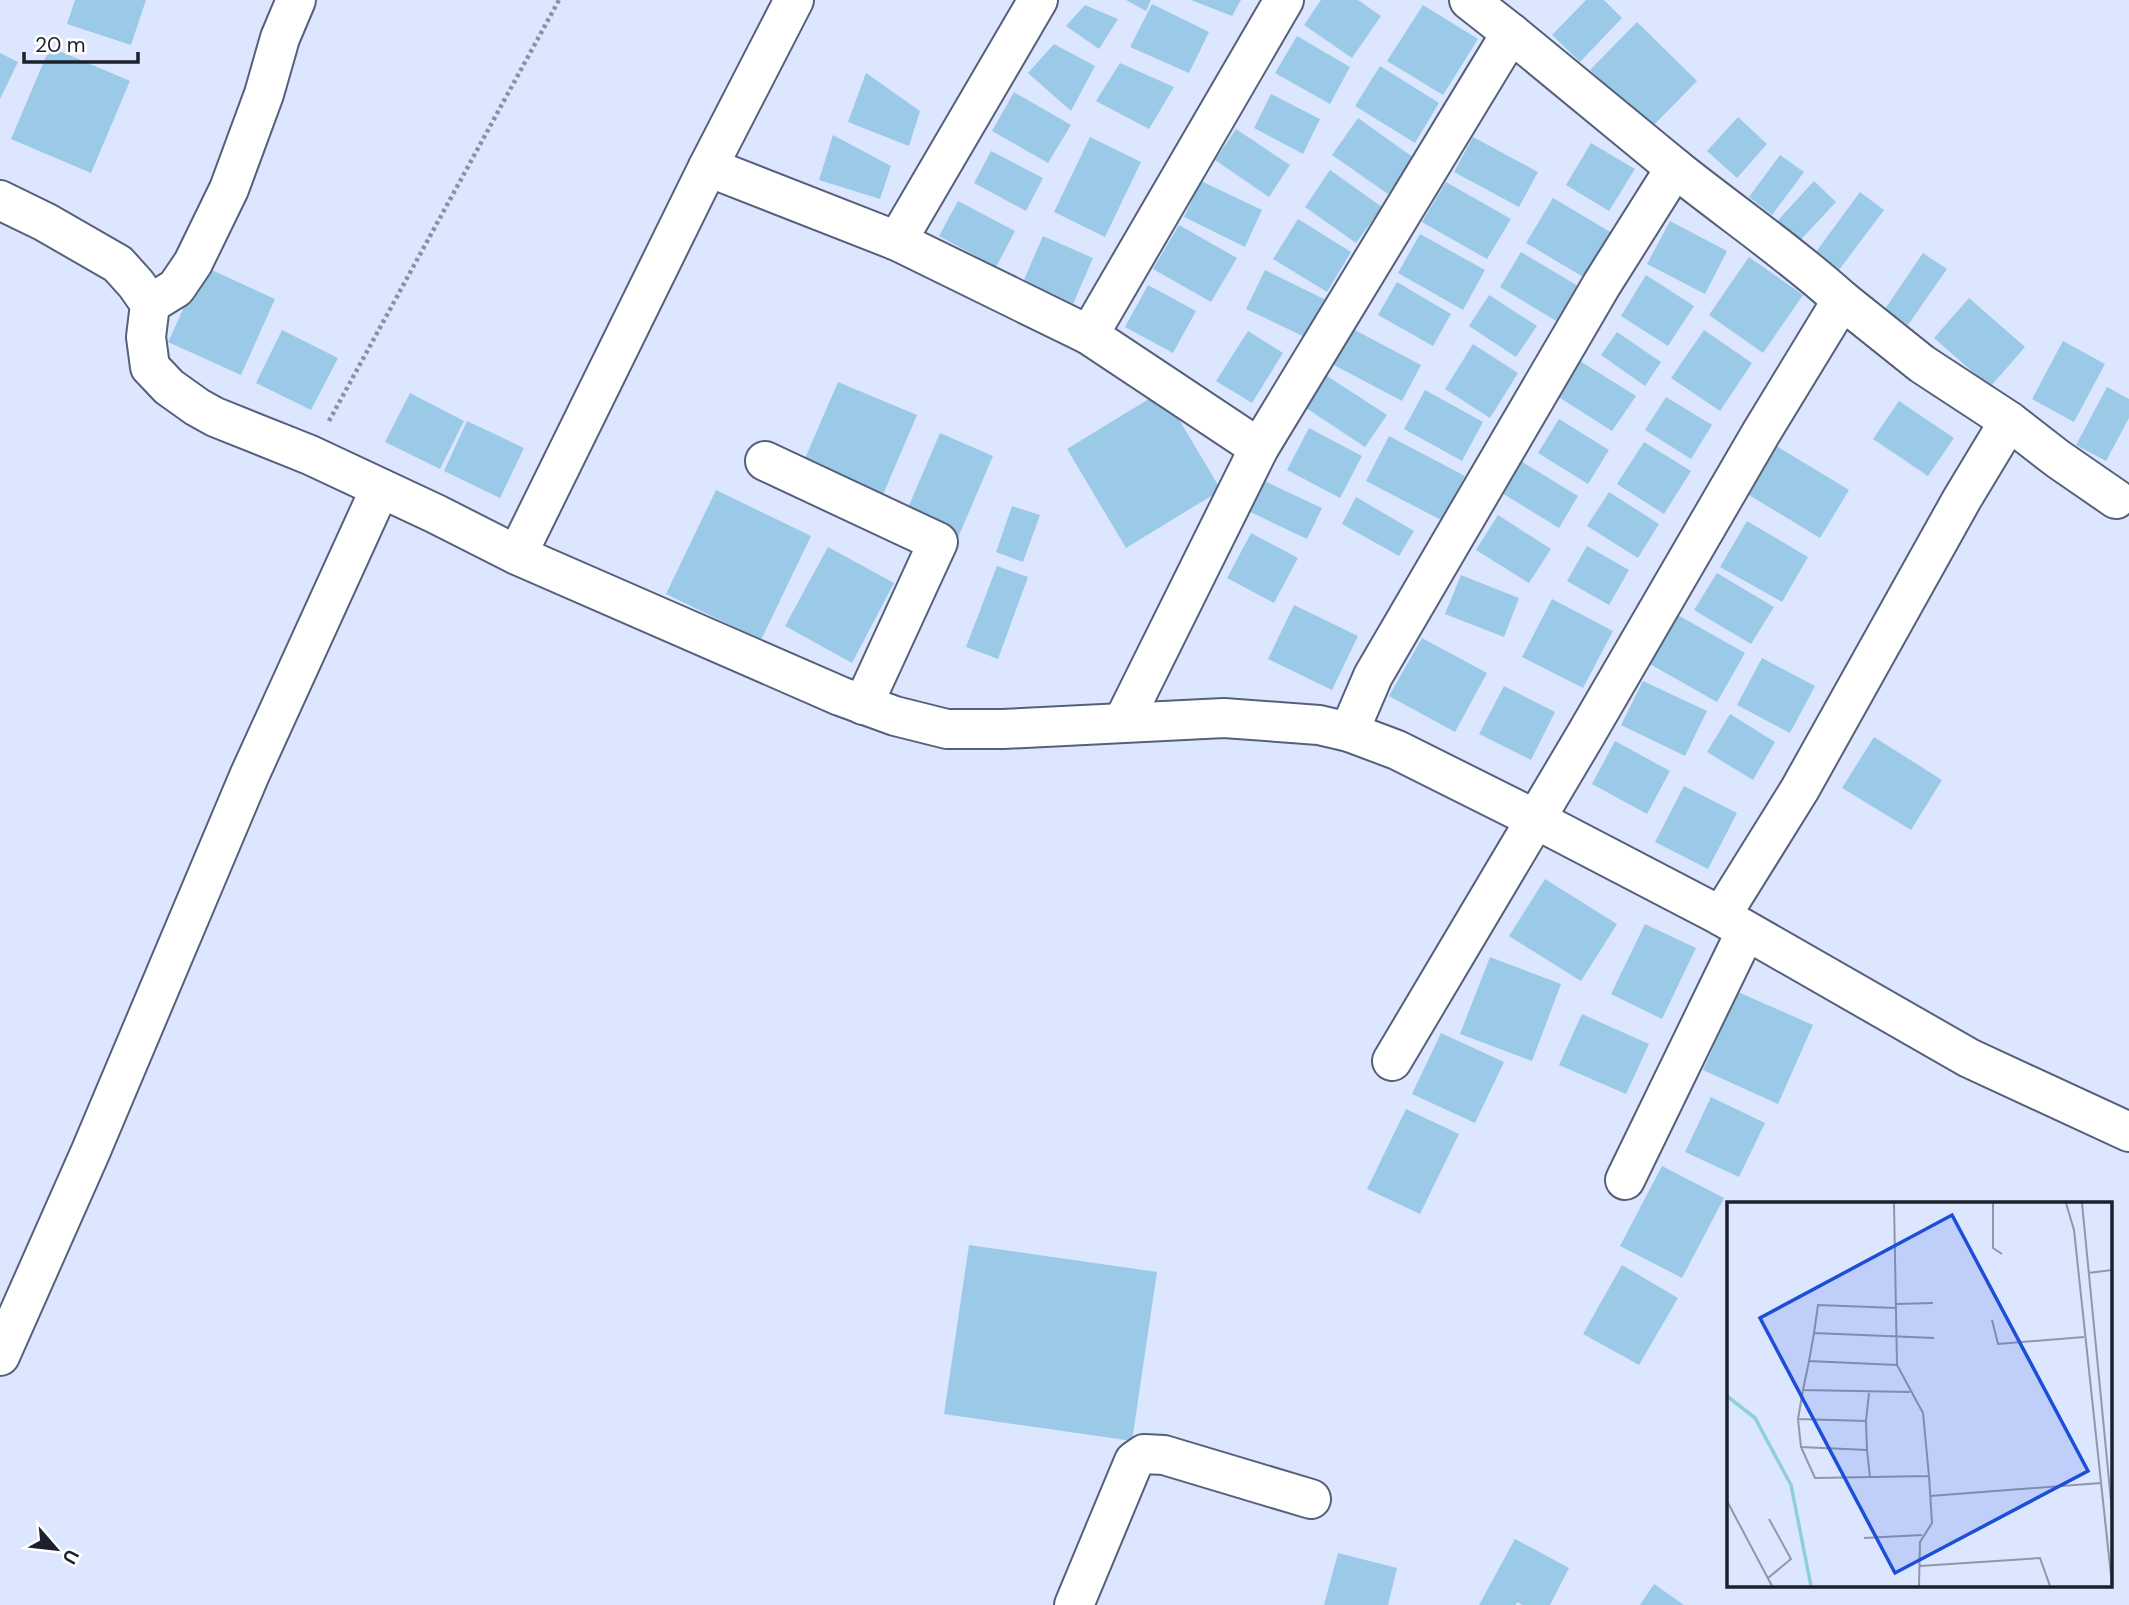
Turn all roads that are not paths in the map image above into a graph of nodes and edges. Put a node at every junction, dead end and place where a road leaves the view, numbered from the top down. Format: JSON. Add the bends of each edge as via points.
{"nodes":[{"id":1,"x":296,"y":0,"type":"edge"},
{"id":2,"x":794,"y":0,"type":"edge"},
{"id":3,"x":1038,"y":0,"type":"edge"},
{"id":4,"x":1284,"y":0,"type":"edge"},
{"id":5,"x":1469,"y":0,"type":"edge"},
{"id":6,"x":1511,"y":33,"type":"junction"},
{"id":7,"x":708,"y":167,"type":"junction"},
{"id":8,"x":1675,"y":168,"type":"junction"},
{"id":9,"x":0,"y":200,"type":"edge"},
{"id":10,"x":897,"y":241,"type":"junction"},
{"id":11,"x":1842,"y":300,"type":"junction"},
{"id":12,"x":150,"y":304,"type":"junction"},
{"id":13,"x":1089,"y":335,"type":"junction"},
{"id":14,"x":2009,"y":421,"type":"junction"},
{"id":15,"x":1259,"y":448,"type":"junction"},
{"id":16,"x":765,"y":461,"type":"dead end"},
{"id":17,"x":380,"y":489,"type":"junction"},
{"id":18,"x":2116,"y":499,"type":"dead end"},
{"id":19,"x":517,"y":555,"type":"junction"},
{"id":20,"x":863,"y":705,"type":"junction"},
{"id":21,"x":1123,"y":722,"type":"junction"},
{"id":22,"x":1349,"y":732,"type":"junction"},
{"id":23,"x":1535,"y":819,"type":"junction"},
{"id":24,"x":1734,"y":923,"type":"junction"},
{"id":25,"x":1392,"y":1061,"type":"dead end"},
{"id":26,"x":2129,"y":1132,"type":"edge"},
{"id":27,"x":1625,"y":1180,"type":"dead end"},
{"id":28,"x":0,"y":1356,"type":"edge"},
{"id":29,"x":1311,"y":1499,"type":"dead end"},
{"id":30,"x":1074,"y":1605,"type":"edge"}],
"edges":[{"from":1,"to":12,"type":"street","via":[[229,189],[176,288]]},
{"from":2,"to":7,"type":"street"},
{"from":3,"to":10,"type":"street"},
{"from":4,"to":13,"type":"street"},
{"from":5,"to":6,"type":"street"},
{"from":6,"to":8,"type":"street"},
{"from":6,"to":15,"type":"street"},
{"from":7,"to":10,"type":"street"},
{"from":7,"to":19,"type":"street"},
{"from":8,"to":11,"type":"street"},
{"from":8,"to":22,"type":"street","via":[[1373,676]]},
{"from":9,"to":12,"type":"street","via":[[118,264]]},
{"from":10,"to":13,"type":"street"},
{"from":11,"to":14,"type":"street","via":[[1922,364]]},
{"from":11,"to":23,"type":"street"},
{"from":12,"to":17,"type":"street","via":[[146,337],[150,367],[169,387],[215,417]]},
{"from":13,"to":15,"type":"street"},
{"from":14,"to":18,"type":"street"},
{"from":14,"to":24,"type":"street","via":[[1800,789]]},
{"from":15,"to":21,"type":"street"},
{"from":16,"to":20,"type":"street","via":[[938,541]]},
{"from":17,"to":19,"type":"street"},
{"from":17,"to":28,"type":"street","via":[[250,774]]},
{"from":19,"to":20,"type":"street"},
{"from":20,"to":21,"type":"street","via":[[947,729]]},
{"from":21,"to":22,"type":"street","via":[[1224,718],[1319,725]]},
{"from":22,"to":23,"type":"street","via":[[1396,750]]},
{"from":23,"to":24,"type":"street"},
{"from":23,"to":25,"type":"street"},
{"from":24,"to":26,"type":"street","via":[[1969,1058]]},
{"from":24,"to":27,"type":"street"},
{"from":29,"to":30,"type":"street","via":[[1164,1455],[1144,1454],[1134,1461]]}]}
